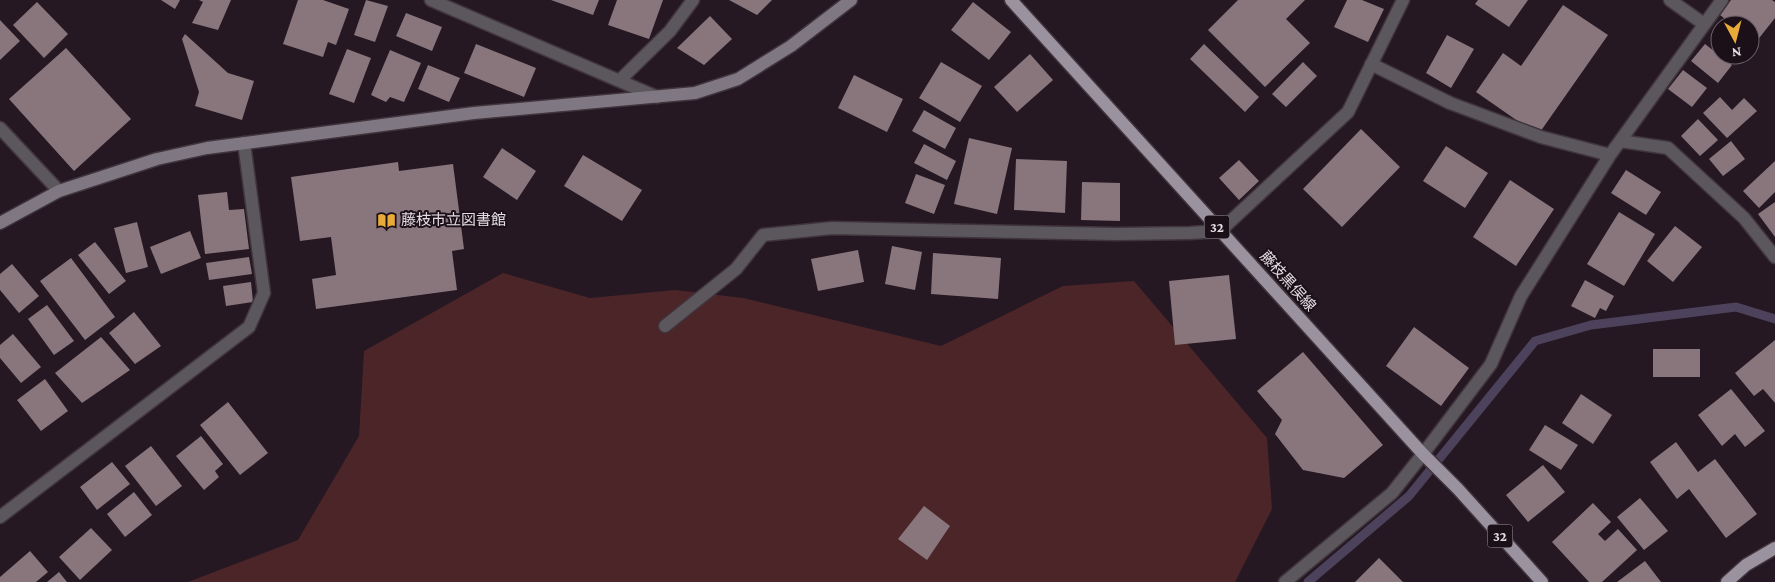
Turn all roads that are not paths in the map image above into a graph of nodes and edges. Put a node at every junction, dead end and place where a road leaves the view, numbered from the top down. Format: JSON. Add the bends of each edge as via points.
{"nodes":[{"id":1,"x":431,"y":0,"type":"edge"},
{"id":2,"x":693,"y":0,"type":"edge"},
{"id":3,"x":851,"y":0,"type":"edge"},
{"id":4,"x":1011,"y":0,"type":"edge"},
{"id":5,"x":1403,"y":0,"type":"edge"},
{"id":6,"x":1670,"y":0,"type":"edge"},
{"id":7,"x":1722,"y":0,"type":"edge"},
{"id":8,"x":1704,"y":24,"type":"junction"},
{"id":9,"x":1371,"y":64,"type":"junction"},
{"id":10,"x":620,"y":80,"type":"junction"},
{"id":11,"x":657,"y":97,"type":"junction"},
{"id":12,"x":0,"y":128,"type":"edge"},
{"id":13,"x":1620,"y":141,"type":"junction"},
{"id":14,"x":244,"y":143,"type":"junction"},
{"id":15,"x":1610,"y":155,"type":"junction"},
{"id":16,"x":59,"y":191,"type":"junction"},
{"id":17,"x":0,"y":223,"type":"edge"},
{"id":18,"x":1220,"y":231,"type":"junction"},
{"id":19,"x":1775,"y":257,"type":"edge"},
{"id":20,"x":666,"y":326,"type":"dead end"},
{"id":21,"x":1423,"y":454,"type":"junction"},
{"id":22,"x":0,"y":517,"type":"edge"},
{"id":23,"x":1775,"y":548,"type":"edge"},
{"id":24,"x":1285,"y":582,"type":"edge"},
{"id":25,"x":1542,"y":582,"type":"edge"},
{"id":26,"x":1727,"y":582,"type":"edge"}],
"edges":[{"from":1,"to":10,"type":"street"},
{"from":2,"to":10,"type":"street","via":[[670,31]]},
{"from":3,"to":11,"type":"street","via":[[791,46],[738,79],[695,93]]},
{"from":4,"to":18,"type":"main road","name":"藤枝黒俣線","number":"32"},
{"from":5,"to":9,"type":"street"},
{"from":6,"to":8,"type":"street"},
{"from":7,"to":8,"type":"street"},
{"from":8,"to":13,"type":"street"},
{"from":9,"to":15,"type":"street","via":[[1450,103],[1541,137]]},
{"from":9,"to":18,"type":"street","via":[[1348,112]]},
{"from":10,"to":11,"type":"street"},
{"from":11,"to":14,"type":"street","via":[[474,113]]},
{"from":12,"to":16,"type":"street"},
{"from":13,"to":15,"type":"street"},
{"from":13,"to":19,"type":"street","via":[[1668,148],[1744,218]]},
{"from":14,"to":16,"type":"street","via":[[158,159]]},
{"from":14,"to":22,"type":"street","via":[[264,293],[249,327]]},
{"from":15,"to":21,"type":"street","via":[[1521,296],[1491,364]]},
{"from":16,"to":17,"type":"street"},
{"from":18,"to":20,"type":"street","via":[[1116,234],[832,228],[763,235],[736,269]]},
{"from":18,"to":21,"type":"main road","name":"藤枝黒俣線","number":"32"},
{"from":21,"to":24,"type":"street","via":[[1392,493]]},
{"from":21,"to":25,"type":"main road","name":"藤枝黒俣線","number":"32"},
{"from":23,"to":26,"type":"main road","via":[[1746,565]]}]}
